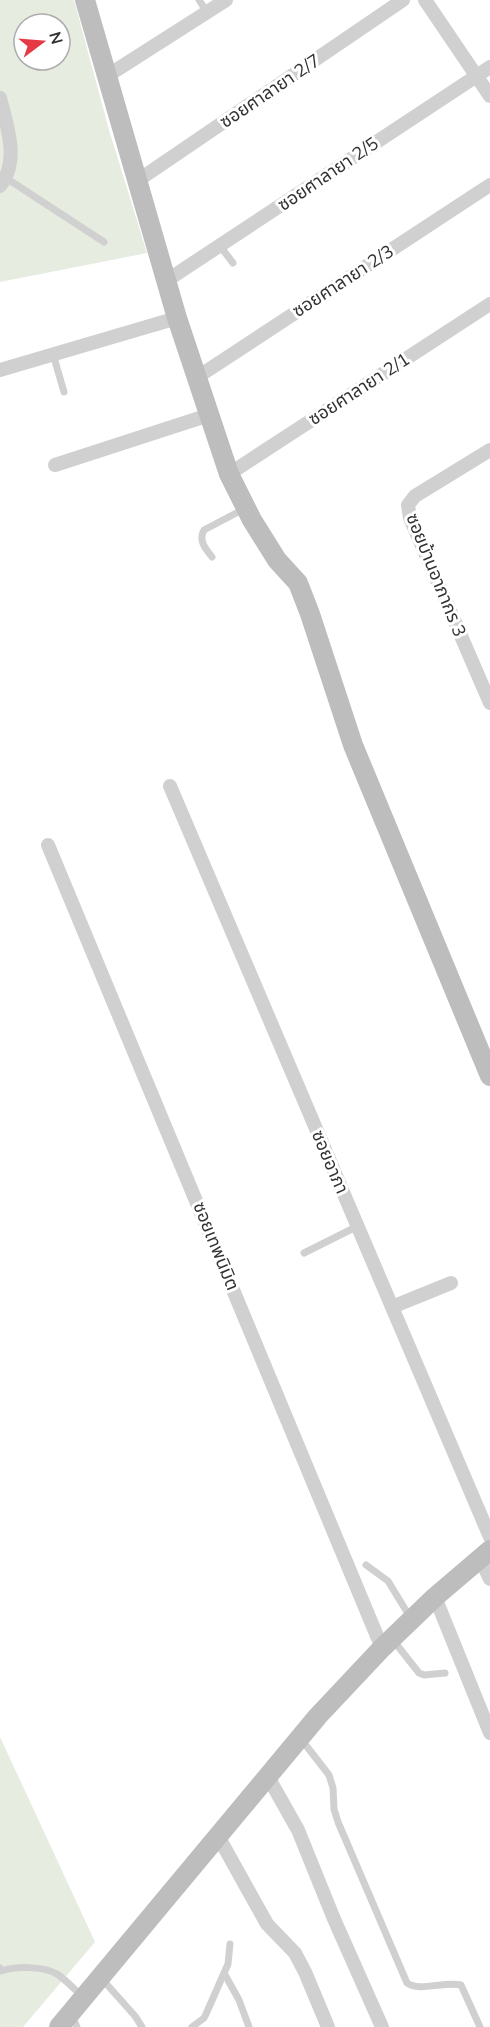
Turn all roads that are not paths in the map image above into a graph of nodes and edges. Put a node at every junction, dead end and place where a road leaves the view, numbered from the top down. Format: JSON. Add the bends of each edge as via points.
{"nodes":[{"id":1,"x":85,"y":0,"type":"edge"},
{"id":2,"x":199,"y":0,"type":"edge"},
{"id":3,"x":226,"y":0,"type":"edge"},
{"id":4,"x":403,"y":0,"type":"edge"},
{"id":5,"x":425,"y":0,"type":"edge"},
{"id":6,"x":207,"y":12,"type":"junction"},
{"id":7,"x":490,"y":67,"type":"edge"},
{"id":8,"x":107,"y":76,"type":"junction"},
{"id":9,"x":476,"y":76,"type":"junction"},
{"id":10,"x":490,"y":96,"type":"edge"},
{"id":11,"x":0,"y":98,"type":"edge"},
{"id":12,"x":3,"y":182,"type":"edge"},
{"id":13,"x":137,"y":182,"type":"junction"},
{"id":14,"x":490,"y":185,"type":"edge"},
{"id":15,"x":104,"y":242,"type":"dead end"},
{"id":16,"x":220,"y":246,"type":"junction"},
{"id":17,"x":233,"y":263,"type":"dead end"},
{"id":18,"x":166,"y":281,"type":"junction"},
{"id":19,"x":490,"y":304,"type":"edge"},
{"id":20,"x":177,"y":318,"type":"junction"},
{"id":21,"x":53,"y":354,"type":"junction"},
{"id":22,"x":0,"y":370,"type":"edge"},
{"id":23,"x":196,"y":378,"type":"junction"},
{"id":24,"x":64,"y":392,"type":"dead end"},
{"id":25,"x":208,"y":415,"type":"junction"},
{"id":26,"x":487,"y":452,"type":"edge"},
{"id":27,"x":55,"y":465,"type":"dead end"},
{"id":28,"x":490,"y":467,"type":"edge"},
{"id":29,"x":229,"y":474,"type":"junction"},
{"id":30,"x":246,"y":508,"type":"junction"},
{"id":31,"x":212,"y":557,"type":"dead end"},
{"id":32,"x":490,"y":703,"type":"edge"},
{"id":33,"x":170,"y":786,"type":"dead end"},
{"id":34,"x":48,"y":845,"type":"dead end"},
{"id":35,"x":490,"y":1076,"type":"edge"},
{"id":36,"x":358,"y":1227,"type":"junction"},
{"id":37,"x":303,"y":1253,"type":"dead end"},
{"id":38,"x":451,"y":1283,"type":"dead end"},
{"id":39,"x":392,"y":1307,"type":"junction"},
{"id":40,"x":490,"y":1537,"type":"edge"},
{"id":41,"x":485,"y":1554,"type":"edge"},
{"id":42,"x":366,"y":1564,"type":"dead end"},
{"id":43,"x":490,"y":1580,"type":"edge"},
{"id":44,"x":435,"y":1597,"type":"junction"},
{"id":45,"x":411,"y":1619,"type":"junction"},
{"id":46,"x":387,"y":1643,"type":"junction"},
{"id":47,"x":445,"y":1673,"type":"dead end"},
{"id":48,"x":490,"y":1733,"type":"edge"},
{"id":49,"x":300,"y":1737,"type":"junction"},
{"id":50,"x":267,"y":1775,"type":"junction"},
{"id":51,"x":218,"y":1836,"type":"junction"},
{"id":52,"x":230,"y":1944,"type":"dead end"},
{"id":53,"x":0,"y":1970,"type":"edge"},
{"id":54,"x":224,"y":1973,"type":"junction"},
{"id":55,"x":100,"y":1977,"type":"junction"},
{"id":56,"x":84,"y":1997,"type":"junction"},
{"id":57,"x":69,"y":2022,"type":"edge"},
{"id":58,"x":142,"y":2027,"type":"edge"},
{"id":59,"x":192,"y":2027,"type":"edge"},
{"id":60,"x":249,"y":2027,"type":"edge"},
{"id":61,"x":328,"y":2027,"type":"edge"},
{"id":62,"x":382,"y":2027,"type":"edge"},
{"id":63,"x":480,"y":2027,"type":"edge"}],
"edges":[{"from":1,"to":8,"type":"street"},
{"from":2,"to":6,"type":"lane"},
{"from":3,"to":6,"type":"street"},
{"from":4,"to":13,"type":"street","name":"ซอยศาลายา 2/7"},
{"from":5,"to":9,"type":"street"},
{"from":6,"to":8,"type":"street"},
{"from":7,"to":9,"type":"street","name":"ซอยศาลายา 2/5"},
{"from":8,"to":13,"type":"street"},
{"from":9,"to":10,"type":"street"},
{"from":9,"to":16,"type":"street","name":"ซอยศาลายา 2/5"},
{"from":11,"to":12,"type":"street","via":[[11,154]]},
{"from":12,"to":15,"type":"lane"},
{"from":13,"to":18,"type":"street"},
{"from":14,"to":23,"type":"street","name":"ซอยศาลายา 2/3"},
{"from":16,"to":17,"type":"lane"},
{"from":16,"to":18,"type":"street","name":"ซอยศาลายา 2/5"},
{"from":18,"to":20,"type":"street"},
{"from":19,"to":29,"type":"street","name":"ซอยศาลายา 2/1"},
{"from":20,"to":21,"type":"street"},
{"from":20,"to":23,"type":"street"},
{"from":21,"to":22,"type":"street"},
{"from":21,"to":24,"type":"lane"},
{"from":23,"to":25,"type":"street"},
{"from":25,"to":27,"type":"street"},
{"from":25,"to":29,"type":"street"},
{"from":26,"to":28,"type":"street"},
{"from":26,"to":32,"type":"street","name":"ซอยบ้านอาภากร 3","via":[[415,496],[408,505],[410,518]]},
{"from":29,"to":30,"type":"street"},
{"from":30,"to":31,"type":"lane","via":[[204,530],[201,540]]},
{"from":30,"to":35,"type":"street","via":[[277,560],[298,583],[353,745]]},
{"from":33,"to":36,"type":"street","name":"ซอยอาภา"},
{"from":34,"to":46,"type":"street","name":"ซอยเทพนิมิต"},
{"from":36,"to":37,"type":"lane"},
{"from":36,"to":39,"type":"street","name":"ซอยอาภา"},
{"from":38,"to":39,"type":"street"},
{"from":39,"to":40,"type":"street","name":"ซอยอาภา"},
{"from":41,"to":43,"type":"street"},
{"from":41,"to":44,"type":"street"},
{"from":42,"to":45,"type":"lane","via":[[388,1581]]},
{"from":44,"to":45,"type":"street"},
{"from":44,"to":48,"type":"street"},
{"from":45,"to":46,"type":"street"},
{"from":46,"to":47,"type":"lane","via":[[419,1673]]},
{"from":46,"to":49,"type":"street"},
{"from":49,"to":50,"type":"street"},
{"from":49,"to":63,"type":"lane","via":[[329,1775],[338,1822],[407,1983],[416,1987],[461,1985]]},
{"from":50,"to":51,"type":"street"},
{"from":50,"to":62,"type":"street","via":[[298,1830]]},
{"from":51,"to":55,"type":"street"},
{"from":51,"to":61,"type":"street","via":[[267,1924],[295,1953]]},
{"from":52,"to":54,"type":"lane"},
{"from":53,"to":56,"type":"lane","via":[[27,1968],[56,1973]]},
{"from":54,"to":59,"type":"lane","via":[[204,2018]]},
{"from":54,"to":60,"type":"lane"},
{"from":55,"to":56,"type":"street"},
{"from":55,"to":58,"type":"lane"},
{"from":56,"to":57,"type":"street"}]}
